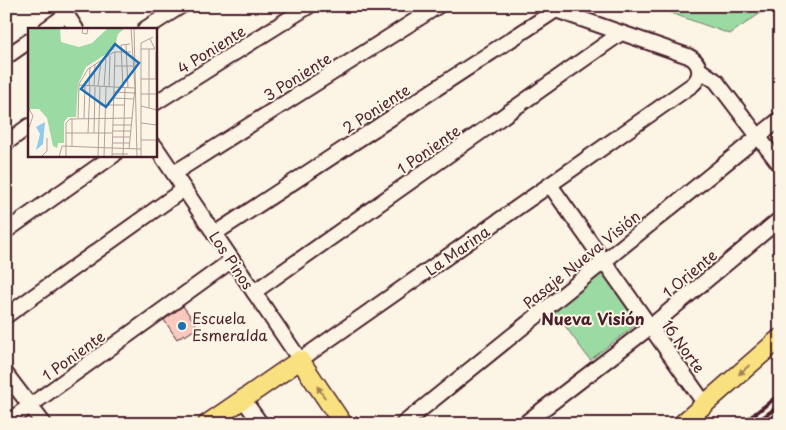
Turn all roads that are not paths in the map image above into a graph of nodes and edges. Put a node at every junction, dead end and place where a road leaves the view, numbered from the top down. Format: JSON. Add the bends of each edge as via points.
{"nodes":[{"id":1,"x":181,"y":6,"type":"edge"},
{"id":2,"x":309,"y":6,"type":"edge"},
{"id":3,"x":438,"y":6,"type":"edge"},
{"id":4,"x":550,"y":8,"type":"edge"},
{"id":5,"x":64,"y":10,"type":"edge"},
{"id":6,"x":47,"y":28,"type":"edge"},
{"id":7,"x":75,"y":28,"type":"edge"},
{"id":8,"x":147,"y":28,"type":"edge"},
{"id":9,"x":621,"y":33,"type":"junction"},
{"id":10,"x":28,"y":42,"type":"edge"},
{"id":11,"x":6,"y":57,"type":"edge"},
{"id":12,"x":700,"y":70,"type":"junction"},
{"id":13,"x":156,"y":102,"type":"edge"},
{"id":14,"x":780,"y":119,"type":"edge"},
{"id":15,"x":28,"y":127,"type":"edge"},
{"id":16,"x":758,"y":136,"type":"junction"},
{"id":17,"x":6,"y":143,"type":"edge"},
{"id":18,"x":156,"y":147,"type":"edge"},
{"id":19,"x":113,"y":156,"type":"edge"},
{"id":20,"x":780,"y":165,"type":"edge"},
{"id":21,"x":174,"y":173,"type":"junction"},
{"id":22,"x":550,"y":185,"type":"junction"},
{"id":23,"x":184,"y":189,"type":"junction"},
{"id":24,"x":780,"y":219,"type":"edge"},
{"id":25,"x":6,"y":231,"type":"edge"},
{"id":26,"x":214,"y":234,"type":"junction"},
{"id":27,"x":232,"y":260,"type":"junction"},
{"id":28,"x":604,"y":261,"type":"junction"},
{"id":29,"x":254,"y":292,"type":"junction"},
{"id":30,"x":6,"y":316,"type":"edge"},
{"id":31,"x":650,"y":327,"type":"junction"},
{"id":32,"x":780,"y":338,"type":"edge"},
{"id":33,"x":300,"y":360,"type":"junction"},
{"id":34,"x":6,"y":374,"type":"edge"},
{"id":35,"x":243,"y":399,"type":"junction"},
{"id":36,"x":705,"y":404,"type":"junction"},
{"id":37,"x":30,"y":406,"type":"junction"},
{"id":38,"x":6,"y":423,"type":"edge"},
{"id":39,"x":44,"y":424,"type":"edge"},
{"id":40,"x":207,"y":424,"type":"edge"},
{"id":41,"x":260,"y":424,"type":"edge"},
{"id":42,"x":343,"y":424,"type":"edge"},
{"id":43,"x":403,"y":424,"type":"edge"},
{"id":44,"x":524,"y":424,"type":"edge"},
{"id":45,"x":682,"y":424,"type":"edge"}],
"edges":[{"from":1,"to":8,"type":"street"},
{"from":2,"to":13,"type":"street","name":"4 Poniente"},
{"from":3,"to":21,"type":"street","name":"3 Poniente"},
{"from":4,"to":9,"type":"street"},
{"from":4,"to":26,"type":"street","name":"2 Poniente"},
{"from":5,"to":6,"type":"street"},
{"from":5,"to":7,"type":"street"},
{"from":9,"to":12,"type":"street","via":[[692,58]]},
{"from":9,"to":29,"type":"street","name":"1 Poniente"},
{"from":10,"to":11,"type":"street"},
{"from":12,"to":16,"type":"street","via":[[716,81]]},
{"from":12,"to":22,"type":"street","name":"La Marina","via":[[692,86]]},
{"from":14,"to":16,"type":"street","name":"Pasaje Nueva Visión"},
{"from":15,"to":17,"type":"street"},
{"from":16,"to":20,"type":"street"},
{"from":16,"to":28,"type":"street","name":"Pasaje Nueva Visión"},
{"from":18,"to":21,"type":"street","name":"Los Pinos"},
{"from":19,"to":25,"type":"street"},
{"from":21,"to":23,"type":"street","name":"Los Pinos"},
{"from":22,"to":28,"type":"street","name":"16 Norte"},
{"from":22,"to":33,"type":"street","name":"La Marina"},
{"from":23,"to":26,"type":"street","name":"Los Pinos"},
{"from":23,"to":30,"type":"street"},
{"from":24,"to":31,"type":"street","name":"1 Oriente"},
{"from":26,"to":27,"type":"street","name":"Los Pinos"},
{"from":27,"to":29,"type":"street","name":"Los Pinos"},
{"from":27,"to":37,"type":"street","name":"1 Poniente"},
{"from":28,"to":31,"type":"street","name":"16 Norte"},
{"from":28,"to":43,"type":"street","name":"Pasaje Nueva Visión"},
{"from":29,"to":33,"type":"street","name":"Los Pinos"},
{"from":31,"to":36,"type":"street","name":"16 Norte"},
{"from":31,"to":44,"type":"street","name":"1 Oriente"},
{"from":32,"to":36,"type":"main road","one_way":true},
{"from":33,"to":35,"type":"main road","name":"La Marina"},
{"from":42,"to":33,"type":"main road","name":"Los Pinos","one_way":true},
{"from":34,"to":37,"type":"street"},
{"from":35,"to":40,"type":"main road","name":"La Marina"},
{"from":35,"to":41,"type":"street"},
{"from":36,"to":45,"type":"main road"},
{"from":37,"to":38,"type":"street","name":"1 Poniente"},
{"from":37,"to":39,"type":"street"}]}
